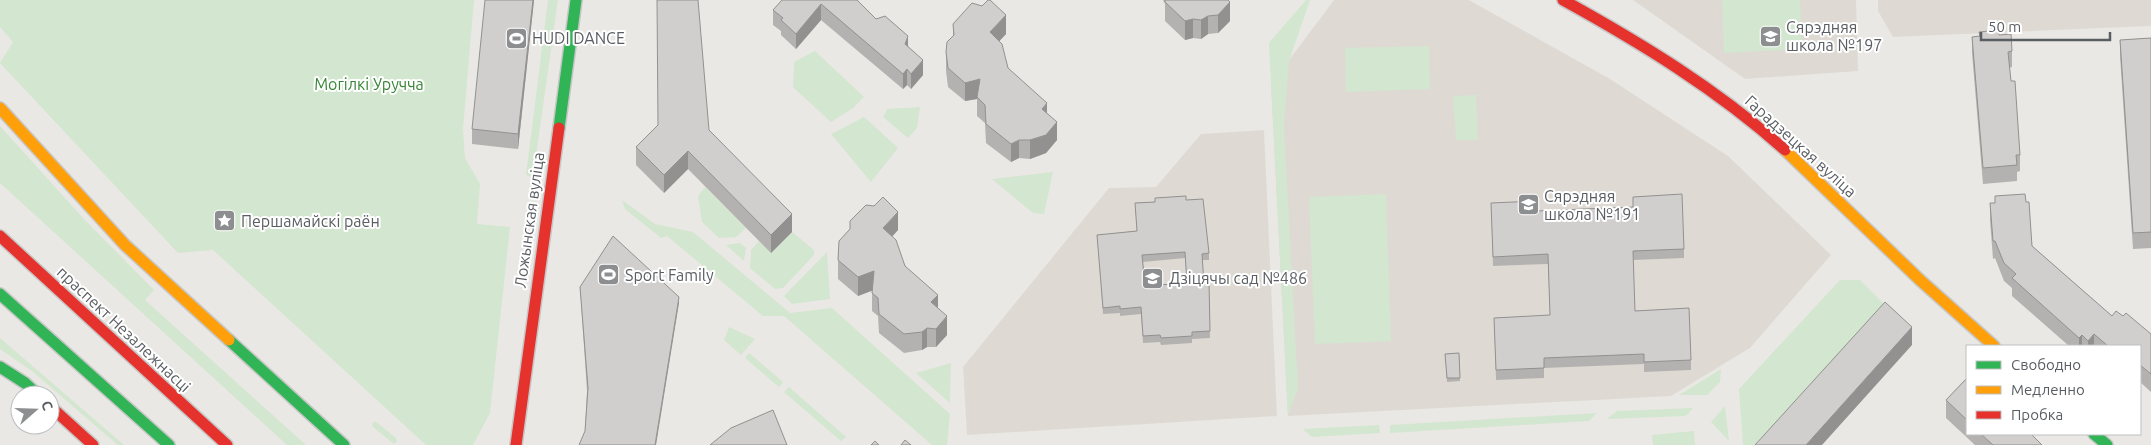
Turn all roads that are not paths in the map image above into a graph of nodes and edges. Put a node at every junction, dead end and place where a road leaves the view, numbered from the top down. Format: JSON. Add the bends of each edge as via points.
{"nodes":[{"id":1,"x":576,"y":0,"type":"edge"},
{"id":2,"x":1563,"y":0,"type":"edge"},
{"id":3,"x":0,"y":108,"type":"edge"},
{"id":4,"x":0,"y":236,"type":"edge"},
{"id":5,"x":0,"y":294,"type":"edge"},
{"id":6,"x":1993,"y":345,"type":"edge"},
{"id":7,"x":0,"y":367,"type":"edge"},
{"id":8,"x":26,"y":385,"type":"edge"},
{"id":9,"x":60,"y":415,"type":"edge"},
{"id":10,"x":2095,"y":435,"type":"edge"},
{"id":11,"x":93,"y":445,"type":"edge"},
{"id":12,"x":169,"y":445,"type":"edge"},
{"id":13,"x":226,"y":445,"type":"edge"},
{"id":14,"x":344,"y":445,"type":"edge"},
{"id":15,"x":516,"y":445,"type":"edge"},
{"id":16,"x":2107,"y":445,"type":"edge"}],
"edges":[{"from":1,"to":15,"type":"main road","name":"Ложынская вуліца"},
{"from":2,"to":6,"type":"main road","name":"Гарадзецкая вуліца","via":[[1634,39],[1758,126]]},
{"from":3,"to":14,"type":"main road","via":[[125,245]]},
{"from":4,"to":13,"type":"main road","name":"праспект Незалежнасці"},
{"from":5,"to":12,"type":"main road"},
{"from":7,"to":8,"type":"main road"},
{"from":9,"to":11,"type":"main road"},
{"from":10,"to":16,"type":"main road"}]}
